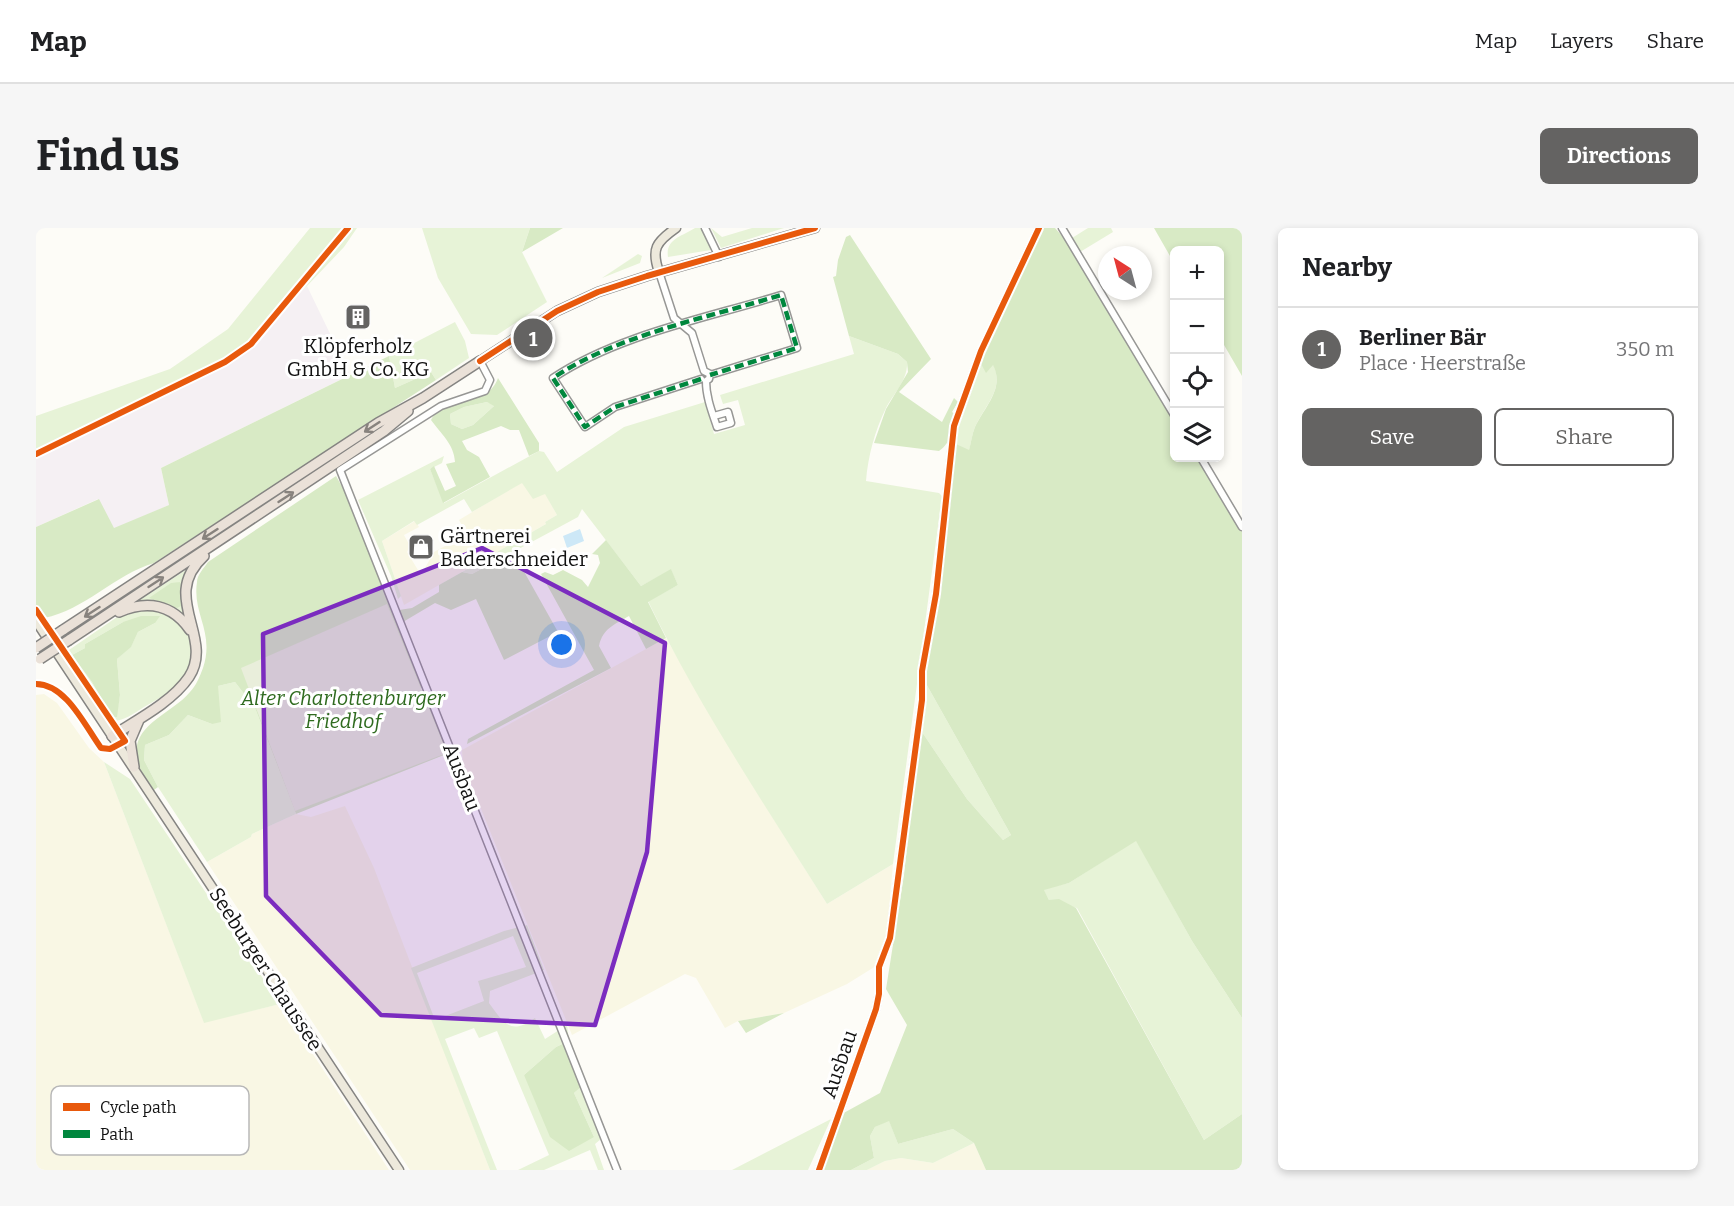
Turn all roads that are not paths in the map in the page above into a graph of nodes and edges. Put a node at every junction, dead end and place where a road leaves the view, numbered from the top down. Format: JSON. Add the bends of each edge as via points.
{"nodes":[{"id":1,"x":676,"y":228,"type":"edge"},
{"id":2,"x":705,"y":228,"type":"edge"},
{"id":3,"x":816,"y":228,"type":"edge"},
{"id":4,"x":1039,"y":228,"type":"edge"},
{"id":5,"x":1062,"y":228,"type":"edge"},
{"id":6,"x":718,"y":257,"type":"junction"},
{"id":7,"x":659,"y":272,"type":"junction"},
{"id":8,"x":681,"y":326,"type":"junction"},
{"id":9,"x":480,"y":361,"type":"junction"},
{"id":10,"x":705,"y":376,"type":"junction"},
{"id":11,"x":423,"y":398,"type":"junction"},
{"id":12,"x":1170,"y":408,"type":"edge"},
{"id":13,"x":714,"y":416,"type":"dead end"},
{"id":14,"x":1203,"y":462,"type":"edge"},
{"id":15,"x":1242,"y":527,"type":"edge"},
{"id":16,"x":233,"y":532,"type":"junction"},
{"id":17,"x":36,"y":621,"type":"edge"},
{"id":18,"x":90,"y":626,"type":"junction"},
{"id":19,"x":194,"y":636,"type":"junction"},
{"id":20,"x":36,"y":648,"type":"edge"},
{"id":21,"x":38,"y":660,"type":"edge"},
{"id":22,"x":145,"y":714,"type":"junction"},
{"id":23,"x":112,"y":736,"type":"junction"},
{"id":24,"x":134,"y":767,"type":"junction"},
{"id":25,"x":399,"y":1170,"type":"edge"},
{"id":26,"x":617,"y":1170,"type":"edge"},
{"id":27,"x":819,"y":1170,"type":"edge"}],
"edges":[{"from":1,"to":7,"type":"main road","via":[[655,249]]},
{"from":2,"to":6,"type":"street"},
{"from":3,"to":6,"type":"main road"},
{"from":4,"to":27,"type":"street","name":"Ausbau","via":[[981,351],[954,426],[890,938],[879,967],[876,1008]]},
{"from":5,"to":12,"type":"street"},
{"from":6,"to":7,"type":"main road"},
{"from":7,"to":8,"type":"street","via":[[674,318]]},
{"from":7,"to":9,"type":"main road","via":[[567,306]]},
{"from":8,"to":10,"type":"street","via":[[692,333]]},
{"from":8,"to":10,"type":"street","via":[[781,295],[797,348]]},
{"from":8,"to":10,"type":"street","via":[[582,358],[553,378],[585,426],[615,406]]},
{"from":9,"to":11,"type":"highway"},
{"from":9,"to":26,"type":"street","name":"Ausbau","via":[[490,380],[485,391],[441,406],[340,470]]},
{"from":10,"to":13,"type":"street"},
{"from":16,"to":11,"type":"highway","one_way":true,"via":[[384,431]]},
{"from":11,"to":20,"type":"highway","one_way":true,"bridge":true,"via":[[378,423]]},
{"from":14,"to":15,"type":"street"},
{"from":18,"to":16,"type":"highway","one_way":true},
{"from":16,"to":19,"type":"highway","via":[[198,561],[188,579],[185,599]]},
{"from":17,"to":23,"type":"main road","name":"Seeburger Chaussee"},
{"from":18,"to":19,"type":"highway","via":[[135,606],[156,606],[178,616]]},
{"from":18,"to":21,"type":"highway","bridge":true},
{"from":19,"to":22,"type":"highway","via":[[196,651],[190,676]]},
{"from":22,"to":23,"type":"highway"},
{"from":22,"to":24,"type":"highway","via":[[135,725],[130,741]]},
{"from":23,"to":24,"type":"main road","name":"Seeburger Chaussee"},
{"from":24,"to":25,"type":"main road","name":"Seeburger Chaussee"}]}
